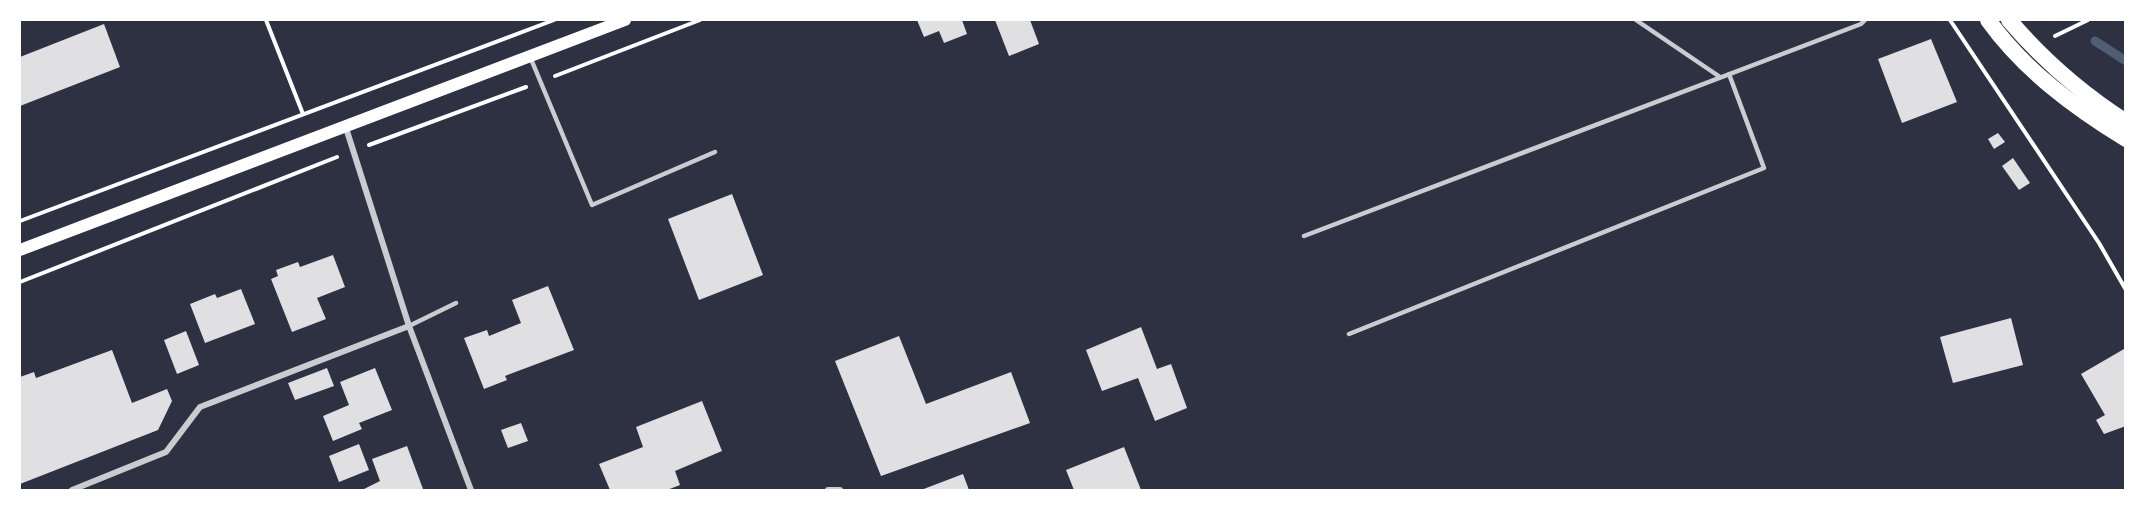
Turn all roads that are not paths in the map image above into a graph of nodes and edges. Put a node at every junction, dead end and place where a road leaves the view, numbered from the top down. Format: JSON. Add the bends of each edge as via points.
{"nodes":[{"id":1,"x":625,"y":20,"type":"edge"},
{"id":2,"x":1636,"y":20,"type":"edge"},
{"id":3,"x":1865,"y":20,"type":"edge"},
{"id":4,"x":1988,"y":20,"type":"edge"},
{"id":5,"x":2009,"y":20,"type":"edge"},
{"id":6,"x":530,"y":56,"type":"junction"},
{"id":7,"x":1729,"y":74,"type":"junction"},
{"id":8,"x":1720,"y":77,"type":"junction"},
{"id":9,"x":2126,"y":122,"type":"edge"},
{"id":10,"x":346,"y":128,"type":"junction"},
{"id":11,"x":2126,"y":139,"type":"edge"},
{"id":12,"x":715,"y":152,"type":"dead end"},
{"id":13,"x":1304,"y":236,"type":"dead end"},
{"id":14,"x":20,"y":250,"type":"edge"},
{"id":15,"x":456,"y":303,"type":"dead end"},
{"id":16,"x":409,"y":326,"type":"junction"},
{"id":17,"x":1349,"y":334,"type":"dead end"},
{"id":18,"x":72,"y":490,"type":"edge"},
{"id":19,"x":471,"y":490,"type":"edge"},
{"id":20,"x":828,"y":490,"type":"edge"},
{"id":21,"x":840,"y":490,"type":"edge"}],
"edges":[{"from":1,"to":6,"type":"main road"},
{"from":2,"to":8,"type":"lane"},
{"from":3,"to":7,"type":"lane"},
{"from":4,"to":11,"type":"highway","via":[[2056,92]]},
{"from":5,"to":9,"type":"highway","via":[[2063,77]]},
{"from":6,"to":10,"type":"main road"},
{"from":6,"to":12,"type":"lane","via":[[592,205]]},
{"from":7,"to":8,"type":"lane"},
{"from":7,"to":17,"type":"lane","via":[[1764,168]]},
{"from":8,"to":13,"type":"lane"},
{"from":10,"to":14,"type":"main road"},
{"from":10,"to":16,"type":"street"},
{"from":15,"to":16,"type":"lane"},
{"from":16,"to":18,"type":"street","via":[[200,406],[166,452]]},
{"from":16,"to":19,"type":"street"},
{"from":20,"to":21,"type":"street"}]}
